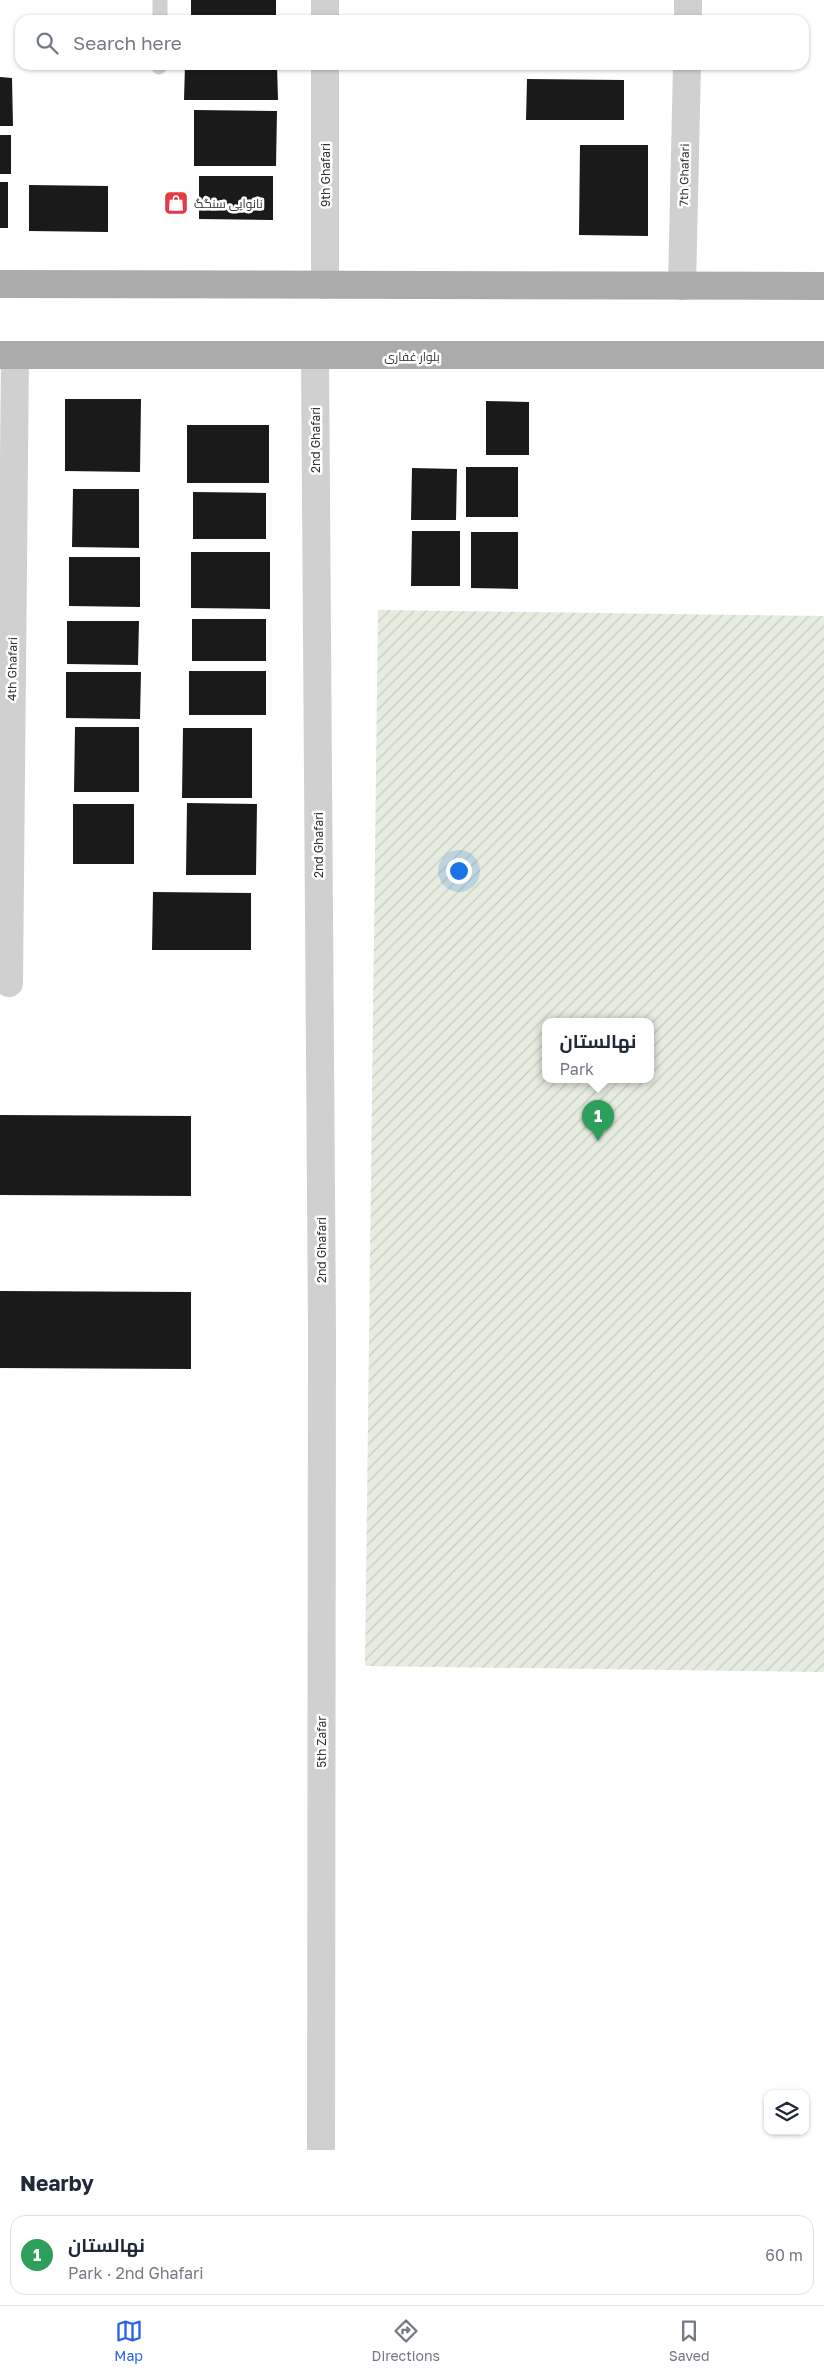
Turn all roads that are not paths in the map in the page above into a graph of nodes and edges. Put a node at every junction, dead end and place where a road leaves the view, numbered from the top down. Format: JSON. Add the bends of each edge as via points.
{"nodes":[{"id":1,"x":160,"y":0,"type":"edge"},
{"id":2,"x":325,"y":0,"type":"edge"},
{"id":3,"x":688,"y":0,"type":"edge"},
{"id":4,"x":160,"y":15,"type":"edge"},
{"id":5,"x":325,"y":15,"type":"edge"},
{"id":6,"x":688,"y":15,"type":"edge"},
{"id":7,"x":325,"y":70,"type":"edge"},
{"id":8,"x":687,"y":70,"type":"edge"},
{"id":9,"x":0,"y":284,"type":"edge"},
{"id":10,"x":325,"y":285,"type":"junction"},
{"id":11,"x":682,"y":286,"type":"junction"},
{"id":12,"x":824,"y":286,"type":"edge"},
{"id":13,"x":8,"y":355,"type":"edge"},
{"id":14,"x":824,"y":355,"type":"edge"},
{"id":15,"x":315,"y":356,"type":"junction"},
{"id":16,"x":9,"y":983,"type":"dead end"},
{"id":17,"x":322,"y":1333,"type":"joint"},
{"id":18,"x":321,"y":2150,"type":"edge"}],
"edges":[{"from":1,"to":4,"type":"lane"},
{"from":2,"to":5,"type":"street"},
{"from":3,"to":6,"type":"street"},
{"from":7,"to":10,"type":"street","name":"9th Ghafari"},
{"from":8,"to":11,"type":"street","name":"7th Ghafari"},
{"from":9,"to":10,"type":"main road"},
{"from":10,"to":11,"type":"main road"},
{"from":11,"to":12,"type":"main road"},
{"from":13,"to":15,"type":"main road","name":"بلوار غفاری"},
{"from":13,"to":16,"type":"street","name":"4th Ghafari"},
{"from":14,"to":15,"type":"main road","name":"بلوار غفاری"},
{"from":15,"to":17,"type":"street","name":"2nd Ghafari"},
{"from":17,"to":18,"type":"street","name":"5th Zafar"}]}
